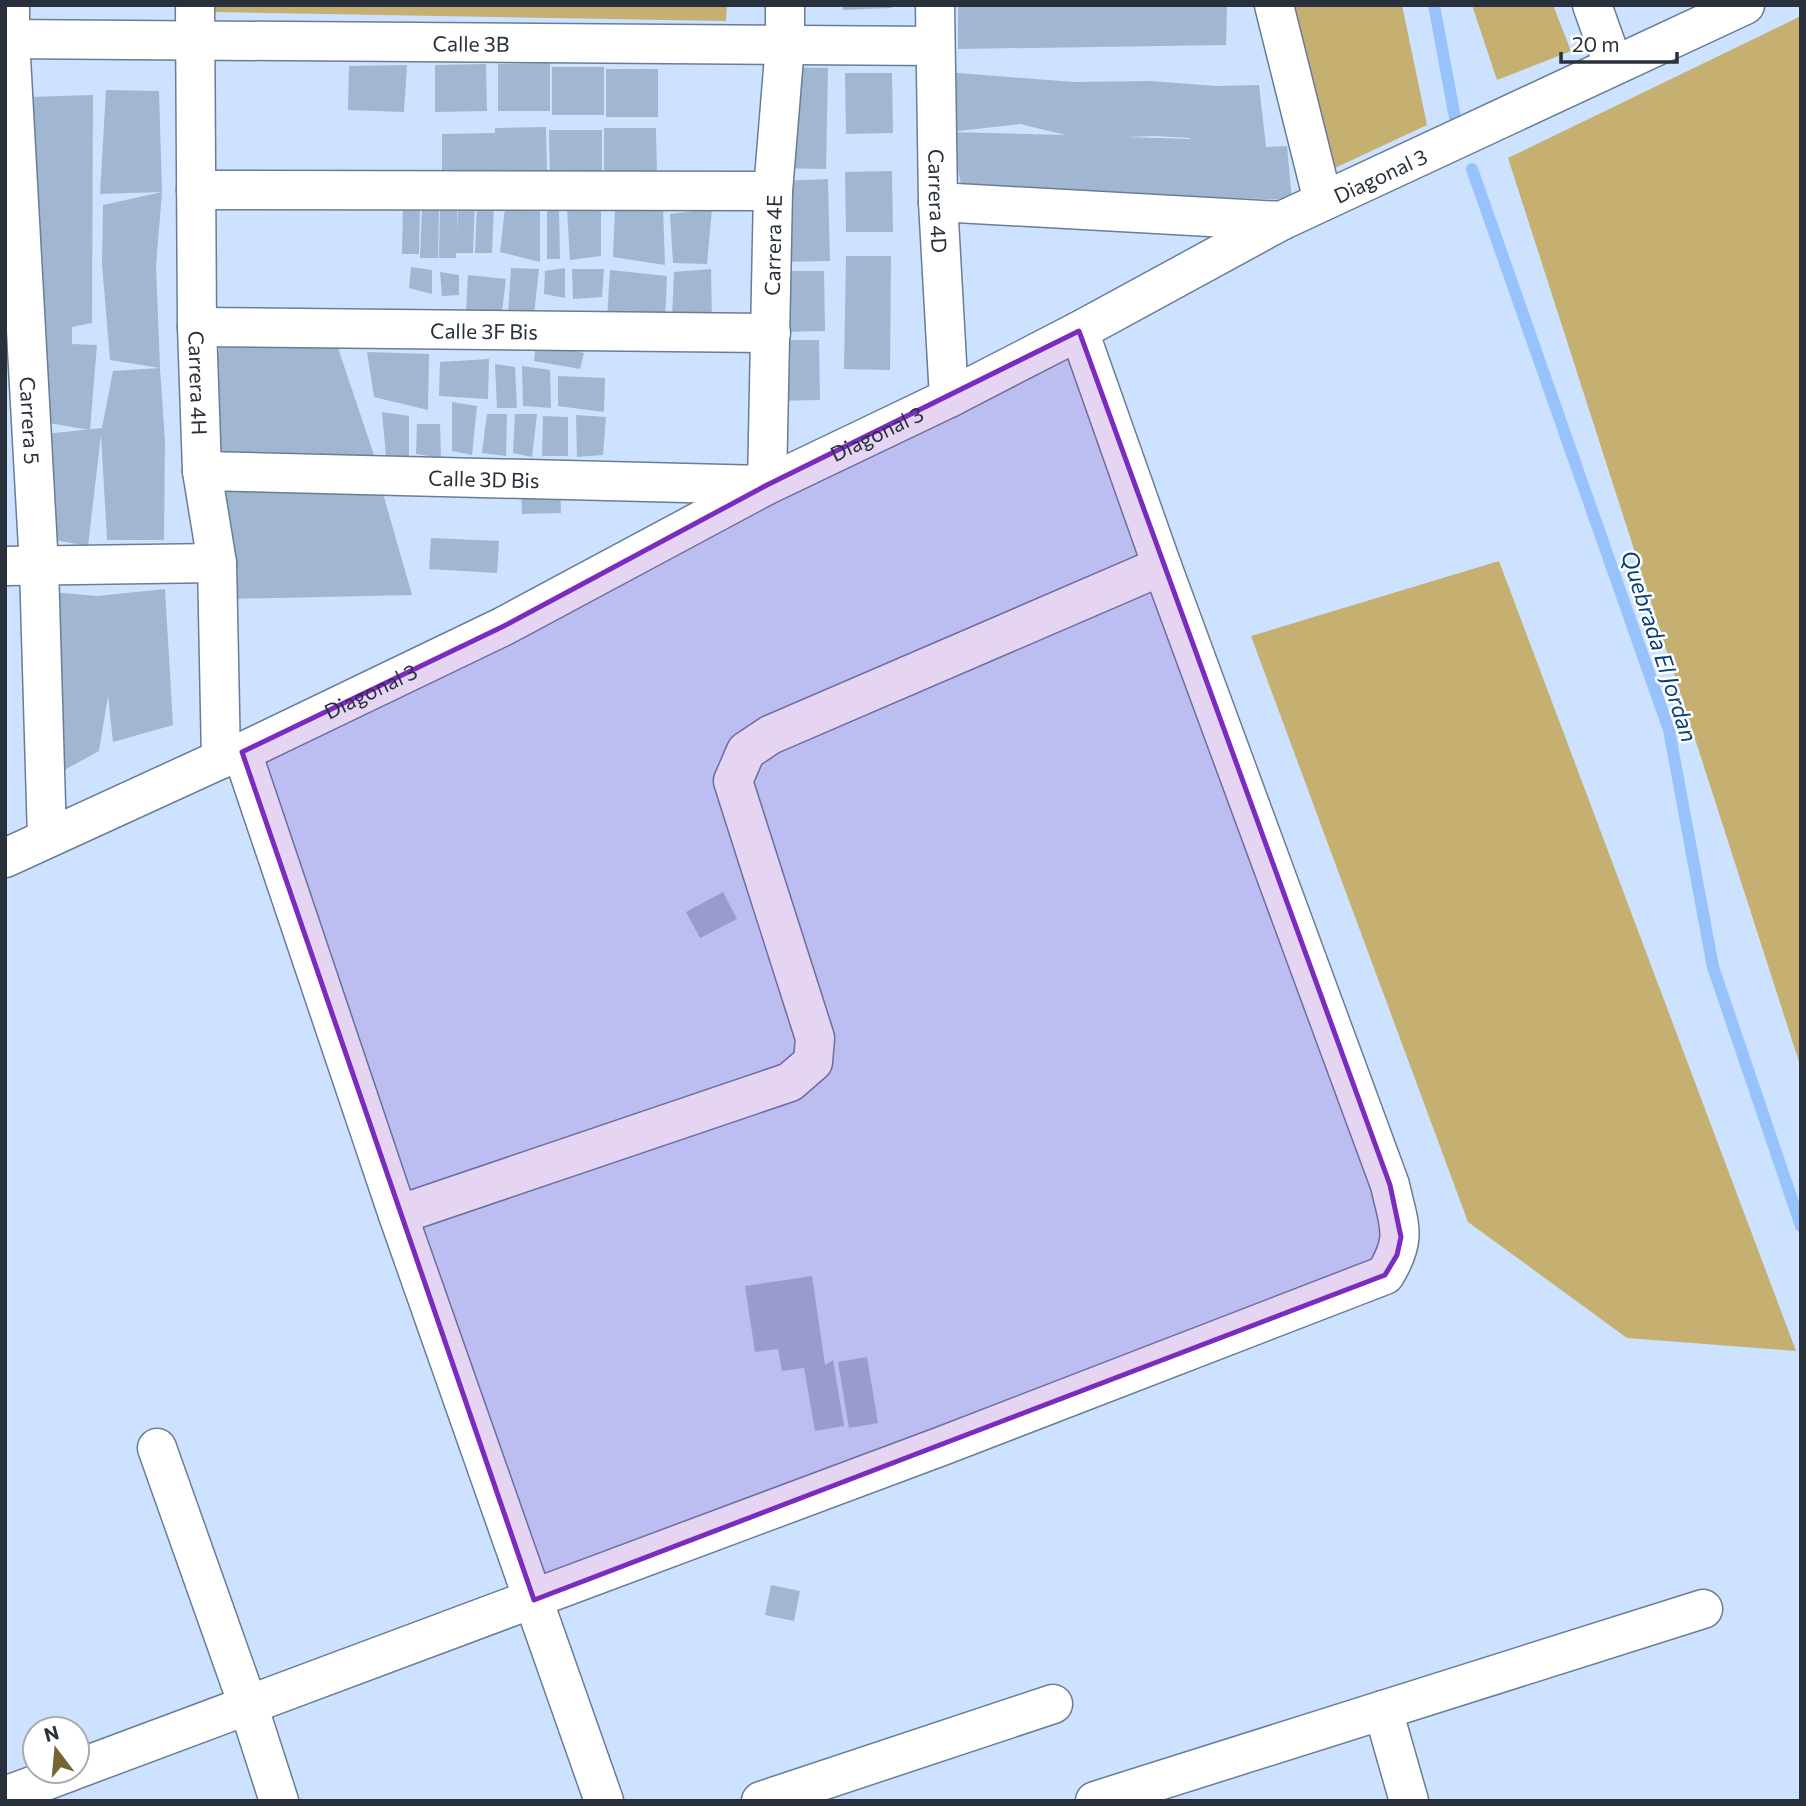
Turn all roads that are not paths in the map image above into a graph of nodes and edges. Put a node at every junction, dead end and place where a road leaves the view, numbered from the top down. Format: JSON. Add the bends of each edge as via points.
{"nodes":[{"id":1,"x":785,"y":5,"type":"edge"},
{"id":2,"x":935,"y":5,"type":"edge"},
{"id":3,"x":1274,"y":5,"type":"edge"},
{"id":4,"x":1592,"y":5,"type":"edge"},
{"id":5,"x":1745,"y":5,"type":"edge"},
{"id":6,"x":195,"y":23,"type":"edge"},
{"id":7,"x":8,"y":28,"type":"edge"},
{"id":8,"x":785,"y":44,"type":"junction"},
{"id":9,"x":935,"y":46,"type":"junction"},
{"id":10,"x":1614,"y":65,"type":"junction"},
{"id":11,"x":196,"y":190,"type":"junction"},
{"id":12,"x":773,"y":191,"type":"junction"},
{"id":13,"x":1323,"y":201,"type":"junction"},
{"id":14,"x":938,"y":202,"type":"junction"},
{"id":15,"x":1280,"y":221,"type":"junction"},
{"id":16,"x":197,"y":327,"type":"junction"},
{"id":17,"x":1079,"y":331,"type":"junction"},
{"id":18,"x":771,"y":333,"type":"junction"},
{"id":19,"x":949,"y":398,"type":"junction"},
{"id":20,"x":202,"y":471,"type":"junction"},
{"id":21,"x":767,"y":485,"type":"junction"},
{"id":22,"x":217,"y":563,"type":"junction"},
{"id":23,"x":1162,"y":566,"type":"junction"},
{"id":24,"x":22,"y":567,"type":"edge"},
{"id":25,"x":231,"y":756,"type":"junction"},
{"id":26,"x":47,"y":838,"type":"junction"},
{"id":27,"x":5,"y":858,"type":"edge"},
{"id":28,"x":398,"y":1215,"type":"junction"},
{"id":29,"x":157,"y":1448,"type":"dead end"},
{"id":30,"x":534,"y":1600,"type":"junction"},
{"id":31,"x":1703,"y":1609,"type":"dead end"},
{"id":32,"x":1053,"y":1704,"type":"dead end"},
{"id":33,"x":248,"y":1705,"type":"junction"},
{"id":34,"x":1383,"y":1710,"type":"junction"},
{"id":35,"x":91,"y":1764,"type":"edge"},
{"id":36,"x":34,"y":1785,"type":"edge"},
{"id":37,"x":5,"y":1796,"type":"edge"},
{"id":38,"x":279,"y":1801,"type":"edge"},
{"id":39,"x":604,"y":1801,"type":"edge"},
{"id":40,"x":761,"y":1801,"type":"edge"},
{"id":41,"x":1095,"y":1801,"type":"edge"},
{"id":42,"x":1409,"y":1801,"type":"edge"}],
"edges":[{"from":1,"to":8,"type":"street","name":"Carrera 4E"},
{"from":2,"to":9,"type":"street","name":"Carrera 4D"},
{"from":3,"to":13,"type":"street"},
{"from":4,"to":10,"type":"street"},
{"from":5,"to":10,"type":"street","name":"Diagonal 3"},
{"from":6,"to":7,"type":"street","name":"Calle 3B"},
{"from":6,"to":8,"type":"street","name":"Calle 3B"},
{"from":6,"to":11,"type":"street","name":"Carrera 4H"},
{"from":7,"to":24,"type":"street","name":"Carrera 5"},
{"from":8,"to":9,"type":"street","name":"Calle 3B"},
{"from":8,"to":12,"type":"street","name":"Carrera 4E"},
{"from":9,"to":14,"type":"street","name":"Carrera 4D"},
{"from":10,"to":13,"type":"street","name":"Diagonal 3"},
{"from":11,"to":12,"type":"street"},
{"from":11,"to":16,"type":"street","name":"Carrera 4H"},
{"from":12,"to":18,"type":"street","name":"Carrera 4E"},
{"from":13,"to":15,"type":"street","name":"Diagonal 3"},
{"from":14,"to":15,"type":"street"},
{"from":14,"to":19,"type":"street","name":"Carrera 4D"},
{"from":15,"to":17,"type":"street","name":"Diagonal 3"},
{"from":16,"to":18,"type":"street","name":"Calle 3F Bis"},
{"from":16,"to":20,"type":"street","name":"Carrera 4H"},
{"from":17,"to":19,"type":"street","name":"Diagonal 3"},
{"from":17,"to":23,"type":"street"},
{"from":18,"to":21,"type":"street","name":"Carrera 4E"},
{"from":19,"to":21,"type":"street","name":"Diagonal 3"},
{"from":20,"to":21,"type":"street","name":"Calle 3D Bis"},
{"from":20,"to":22,"type":"street","name":"Carrera 4H"},
{"from":21,"to":25,"type":"street","name":"Diagonal 3","via":[[504,626]]},
{"from":22,"to":24,"type":"street"},
{"from":22,"to":25,"type":"street","name":"Carrera 4H"},
{"from":23,"to":28,"type":"street","via":[[770,735],[746,751],[733,781],[816,1038],[813,1062],[790,1082]]},
{"from":23,"to":30,"type":"street","via":[[1390,1185],[1401,1237],[1385,1275]]},
{"from":24,"to":26,"type":"street","name":"Carrera 5"},
{"from":25,"to":26,"type":"street","name":"Diagonal 3"},
{"from":25,"to":28,"type":"street","name":"Carrera 4H"},
{"from":26,"to":27,"type":"street","name":"Diagonal 3"},
{"from":28,"to":30,"type":"street","name":"Carrera 4H"},
{"from":29,"to":33,"type":"street"},
{"from":30,"to":33,"type":"street"},
{"from":30,"to":39,"type":"street","name":"Carrera 4H"},
{"from":31,"to":34,"type":"street"},
{"from":32,"to":40,"type":"street"},
{"from":33,"to":35,"type":"street"},
{"from":33,"to":38,"type":"street"},
{"from":34,"to":41,"type":"street"},
{"from":34,"to":42,"type":"street"},
{"from":36,"to":37,"type":"street"}]}
